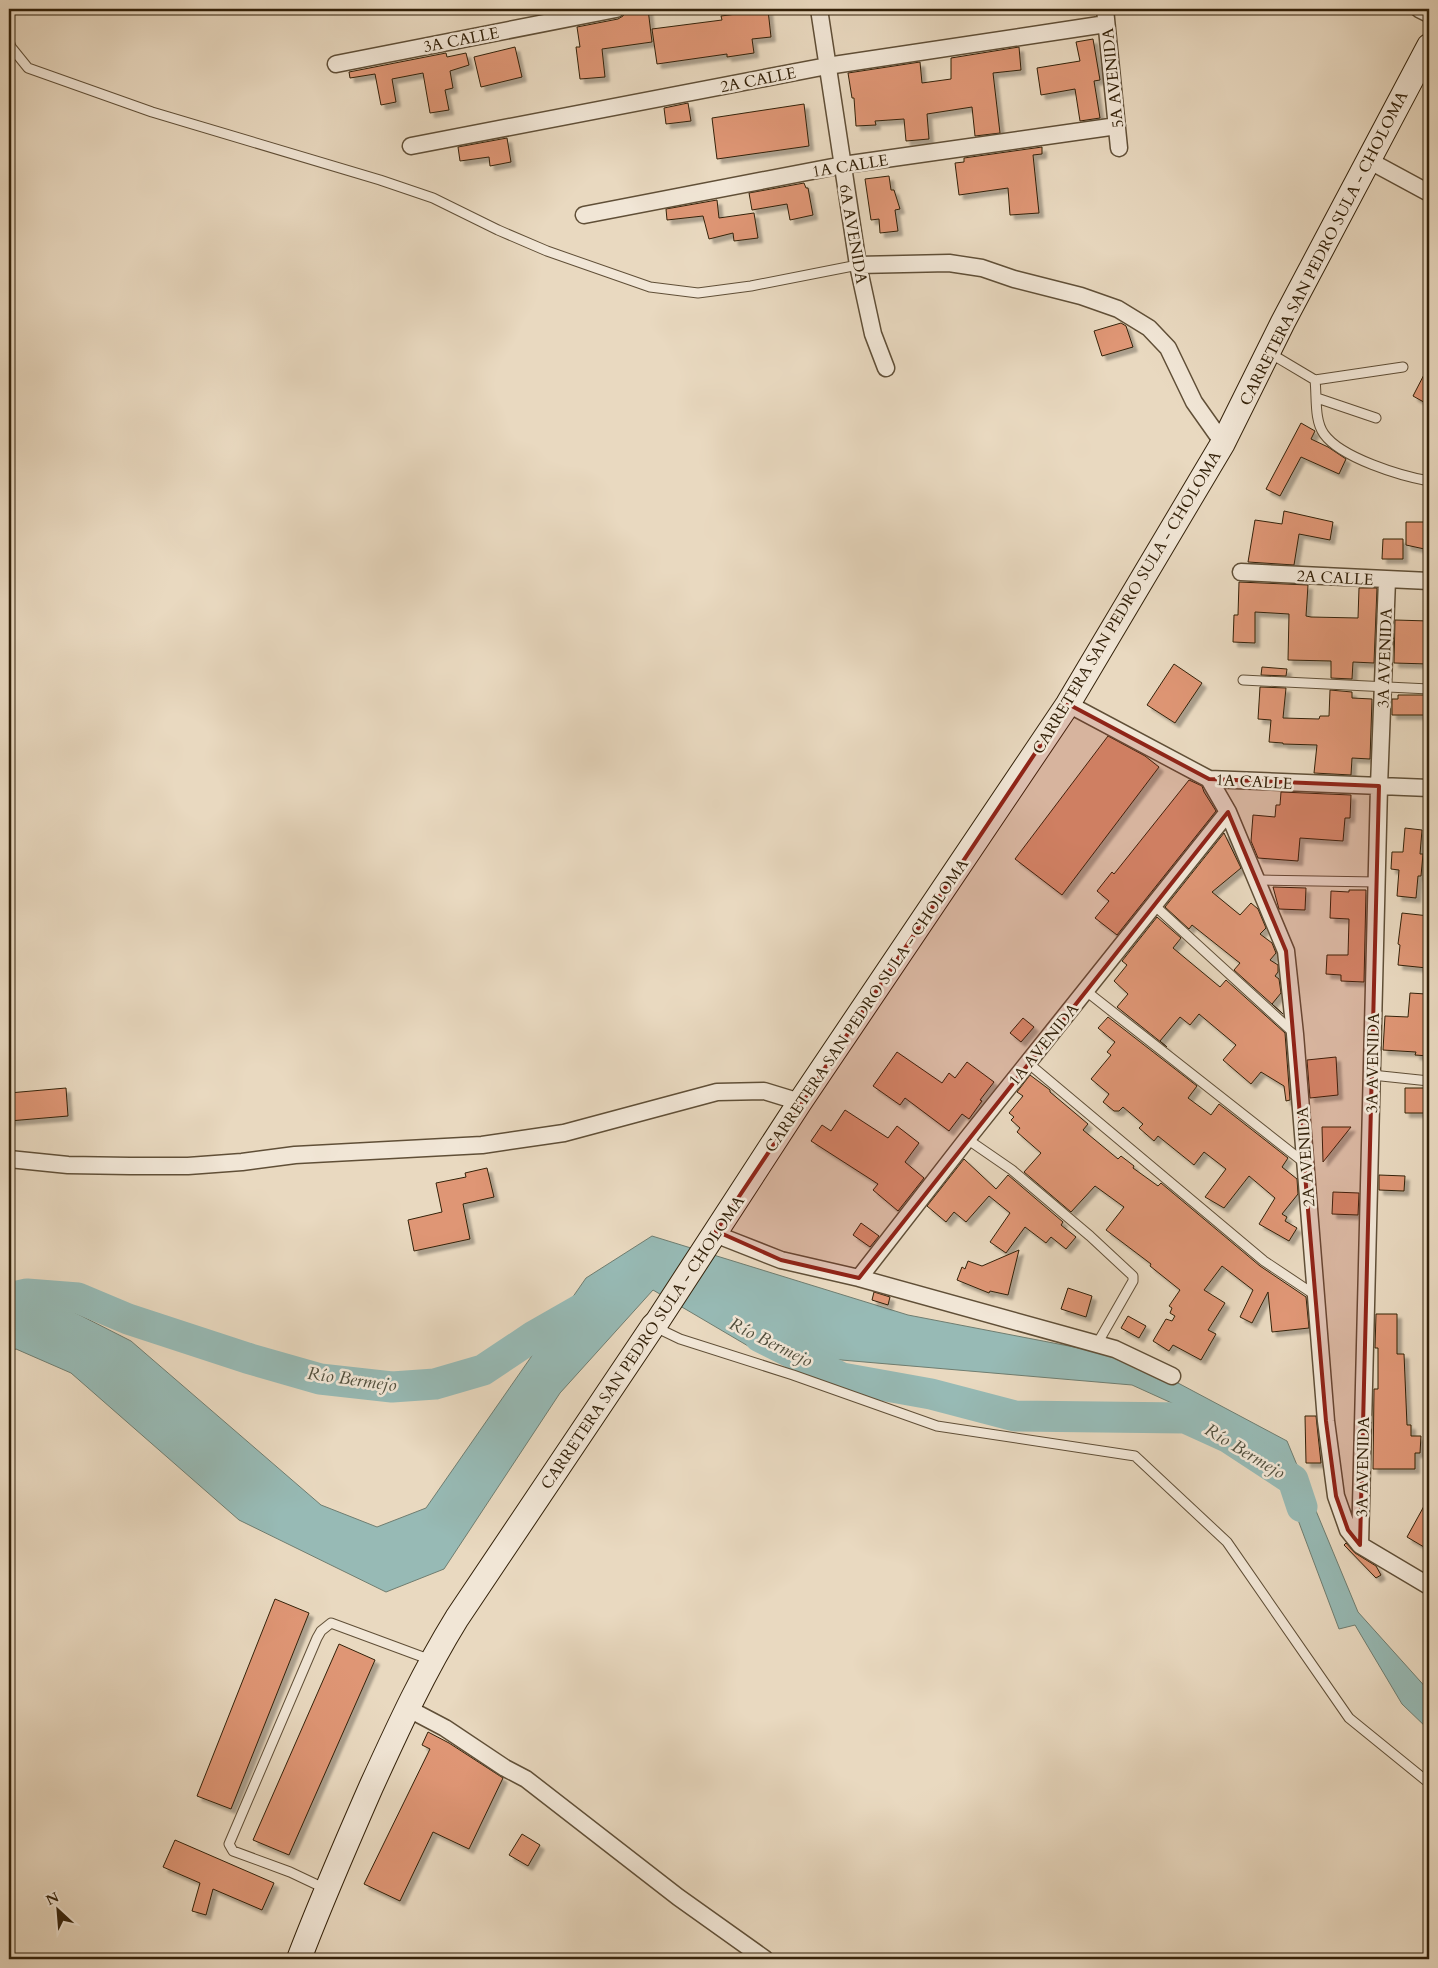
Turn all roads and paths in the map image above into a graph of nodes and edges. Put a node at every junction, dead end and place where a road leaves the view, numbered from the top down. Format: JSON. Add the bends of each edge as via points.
{"nodes":[{"id":1,"x":616,"y":9,"type":"edge"},
{"id":2,"x":818,"y":9,"type":"edge"},
{"id":3,"x":1419,"y":9,"type":"edge"},
{"id":4,"x":1429,"y":14,"type":"edge"},
{"id":5,"x":1106,"y":16,"type":"edge"},
{"id":6,"x":9,"y":41,"type":"edge"},
{"id":7,"x":1429,"y":46,"type":"edge"},
{"id":8,"x":336,"y":64,"type":"dead end"},
{"id":9,"x":827,"y":66,"type":"junction"},
{"id":10,"x":1117,"y":126,"type":"junction"},
{"id":11,"x":411,"y":146,"type":"dead end"},
{"id":12,"x":1120,"y":148,"type":"dead end"},
{"id":13,"x":1368,"y":160,"type":"junction"},
{"id":14,"x":843,"y":165,"type":"junction"},
{"id":15,"x":1429,"y":193,"type":"edge"},
{"id":16,"x":584,"y":216,"type":"dead end"},
{"id":17,"x":858,"y":265,"type":"junction"},
{"id":18,"x":1268,"y":352,"type":"junction"},
{"id":19,"x":1403,"y":367,"type":"dead end"},
{"id":20,"x":886,"y":368,"type":"dead end"},
{"id":21,"x":1315,"y":380,"type":"junction"},
{"id":22,"x":1317,"y":398,"type":"junction"},
{"id":23,"x":1376,"y":418,"type":"dead end"},
{"id":24,"x":1223,"y":443,"type":"junction"},
{"id":25,"x":1429,"y":481,"type":"edge"},
{"id":26,"x":1241,"y":572,"type":"dead end"},
{"id":27,"x":1387,"y":580,"type":"junction"},
{"id":28,"x":1429,"y":581,"type":"edge"},
{"id":29,"x":1243,"y":680,"type":"dead end"},
{"id":30,"x":1383,"y":688,"type":"junction"},
{"id":31,"x":1429,"y":689,"type":"edge"},
{"id":32,"x":1068,"y":704,"type":"junction"},
{"id":33,"x":1209,"y":779,"type":"junction"},
{"id":34,"x":1380,"y":786,"type":"junction"},
{"id":35,"x":1429,"y":788,"type":"edge"},
{"id":36,"x":1228,"y":812,"type":"junction"},
{"id":37,"x":1258,"y":880,"type":"junction"},
{"id":38,"x":1377,"y":882,"type":"junction"},
{"id":39,"x":1154,"y":905,"type":"junction"},
{"id":40,"x":1086,"y":990,"type":"junction"},
{"id":41,"x":1295,"y":1034,"type":"junction"},
{"id":42,"x":1028,"y":1063,"type":"junction"},
{"id":43,"x":1372,"y":1074,"type":"junction"},
{"id":44,"x":1429,"y":1081,"type":"edge"},
{"id":45,"x":800,"y":1102,"type":"junction"},
{"id":46,"x":967,"y":1138,"type":"junction"},
{"id":47,"x":9,"y":1159,"type":"edge"},
{"id":48,"x":1306,"y":1164,"type":"junction"},
{"id":49,"x":713,"y":1237,"type":"junction"},
{"id":50,"x":859,"y":1278,"type":"junction"},
{"id":51,"x":1315,"y":1296,"type":"junction"},
{"id":52,"x":655,"y":1324,"type":"junction"},
{"id":53,"x":1097,"y":1344,"type":"junction"},
{"id":54,"x":1172,"y":1376,"type":"dead end"},
{"id":55,"x":1360,"y":1545,"type":"junction"},
{"id":56,"x":1429,"y":1586,"type":"edge"},
{"id":57,"x":431,"y":1660,"type":"junction"},
{"id":58,"x":407,"y":1708,"type":"junction"},
{"id":59,"x":1429,"y":1783,"type":"edge"},
{"id":60,"x":326,"y":1889,"type":"junction"},
{"id":61,"x":299,"y":1959,"type":"edge"},
{"id":62,"x":765,"y":1959,"type":"edge"}],
"edges":[{"from":1,"to":8,"type":"street","name":"3A CALLE"},
{"from":2,"to":9,"type":"street","name":"6A AVENIDA"},
{"from":3,"to":4,"type":"street"},
{"from":5,"to":9,"type":"street","name":"2A CALLE"},
{"from":5,"to":10,"type":"street","name":"5A AVENIDA"},
{"from":6,"to":17,"type":"lane","via":[[28,68],[152,112],[433,198],[547,252],[650,287],[698,293]]},
{"from":7,"to":13,"type":"main road","name":"CARRETERA SAN PEDRO SULA - CHOLOMA"},
{"from":9,"to":11,"type":"street","name":"2A CALLE"},
{"from":9,"to":14,"type":"street","name":"6A AVENIDA"},
{"from":10,"to":12,"type":"street","name":"5A AVENIDA"},
{"from":10,"to":14,"type":"street","name":"1A CALLE"},
{"from":13,"to":15,"type":"street"},
{"from":13,"to":18,"type":"main road","name":"CARRETERA SAN PEDRO SULA - CHOLOMA"},
{"from":14,"to":16,"type":"street","name":"1A CALLE"},
{"from":14,"to":17,"type":"street","name":"6A AVENIDA"},
{"from":17,"to":20,"type":"street","name":"6A AVENIDA","via":[[873,334]]},
{"from":17,"to":24,"type":"street","via":[[950,263],[982,268],[1118,309],[1149,328],[1168,348],[1194,402]]},
{"from":18,"to":21,"type":"lane"},
{"from":18,"to":24,"type":"main road","name":"CARRETERA SAN PEDRO SULA - CHOLOMA"},
{"from":19,"to":21,"type":"lane"},
{"from":21,"to":22,"type":"lane"},
{"from":22,"to":23,"type":"lane"},
{"from":22,"to":25,"type":"lane","via":[[1318,419],[1323,433],[1335,446],[1359,460]]},
{"from":24,"to":32,"type":"main road","name":"CARRETERA SAN PEDRO SULA - CHOLOMA"},
{"from":26,"to":27,"type":"street","name":"2A CALLE"},
{"from":27,"to":28,"type":"street","name":"2A CALLE"},
{"from":27,"to":30,"type":"street","name":"3A AVENIDA"},
{"from":29,"to":30,"type":"lane"},
{"from":30,"to":31,"type":"lane"},
{"from":30,"to":34,"type":"street","name":"3A AVENIDA"},
{"from":32,"to":33,"type":"street","name":"1A CALLE"},
{"from":32,"to":45,"type":"main road","name":"CARRETERA SAN PEDRO SULA - CHOLOMA"},
{"from":33,"to":34,"type":"street","name":"1A CALLE"},
{"from":33,"to":36,"type":"street","name":"2A AVENIDA"},
{"from":34,"to":35,"type":"street","name":"1A CALLE"},
{"from":34,"to":38,"type":"street","name":"3A AVENIDA"},
{"from":36,"to":37,"type":"street","name":"2A AVENIDA"},
{"from":36,"to":39,"type":"street","name":"1A AVENIDA"},
{"from":37,"to":38,"type":"lane"},
{"from":37,"to":41,"type":"street","name":"2A AVENIDA","via":[[1286,951]]},
{"from":38,"to":43,"type":"street","name":"3A AVENIDA"},
{"from":39,"to":40,"type":"street","name":"1A AVENIDA"},
{"from":39,"to":41,"type":"lane"},
{"from":40,"to":42,"type":"street","name":"1A AVENIDA"},
{"from":40,"to":48,"type":"lane"},
{"from":41,"to":48,"type":"street","name":"2A AVENIDA"},
{"from":42,"to":46,"type":"street","name":"1A AVENIDA"},
{"from":42,"to":51,"type":"lane","via":[[1264,1261]]},
{"from":43,"to":44,"type":"lane"},
{"from":43,"to":55,"type":"street","name":"3A AVENIDA"},
{"from":45,"to":47,"type":"street","via":[[764,1091],[717,1092],[564,1133],[482,1145],[329,1153],[188,1166],[86,1165]]},
{"from":45,"to":49,"type":"main road","name":"CARRETERA SAN PEDRO SULA - CHOLOMA"},
{"from":46,"to":50,"type":"street","name":"1A AVENIDA"},
{"from":46,"to":53,"type":"lane","via":[[1020,1176],[1133,1276]]},
{"from":48,"to":51,"type":"street","name":"2A AVENIDA"},
{"from":49,"to":50,"type":"street","via":[[725,1238],[781,1260]]},
{"from":49,"to":52,"type":"main road","name":"CARRETERA SAN PEDRO SULA - CHOLOMA"},
{"from":50,"to":53,"type":"street"},
{"from":51,"to":55,"type":"street","name":"2A AVENIDA","via":[[1336,1496],[1348,1530]]},
{"from":52,"to":57,"type":"main road","name":"CARRETERA SAN PEDRO SULA - CHOLOMA"},
{"from":52,"to":59,"type":"lane","via":[[680,1340],[793,1375],[937,1426],[1135,1456],[1227,1542],[1348,1718]]},
{"from":53,"to":54,"type":"street","via":[[1116,1349]]},
{"from":55,"to":56,"type":"street"},
{"from":57,"to":58,"type":"main road","name":"CARRETERA SAN PEDRO SULA - CHOLOMA"},
{"from":57,"to":60,"type":"lane","via":[[331,1623],[321,1630],[317,1638],[229,1844],[233,1851]]},
{"from":58,"to":60,"type":"main road","name":"CARRETERA SAN PEDRO SULA - CHOLOMA"},
{"from":58,"to":62,"type":"street","via":[[526,1779],[678,1897]]},
{"from":60,"to":61,"type":"main road","name":"CARRETERA SAN PEDRO SULA - CHOLOMA"}]}
